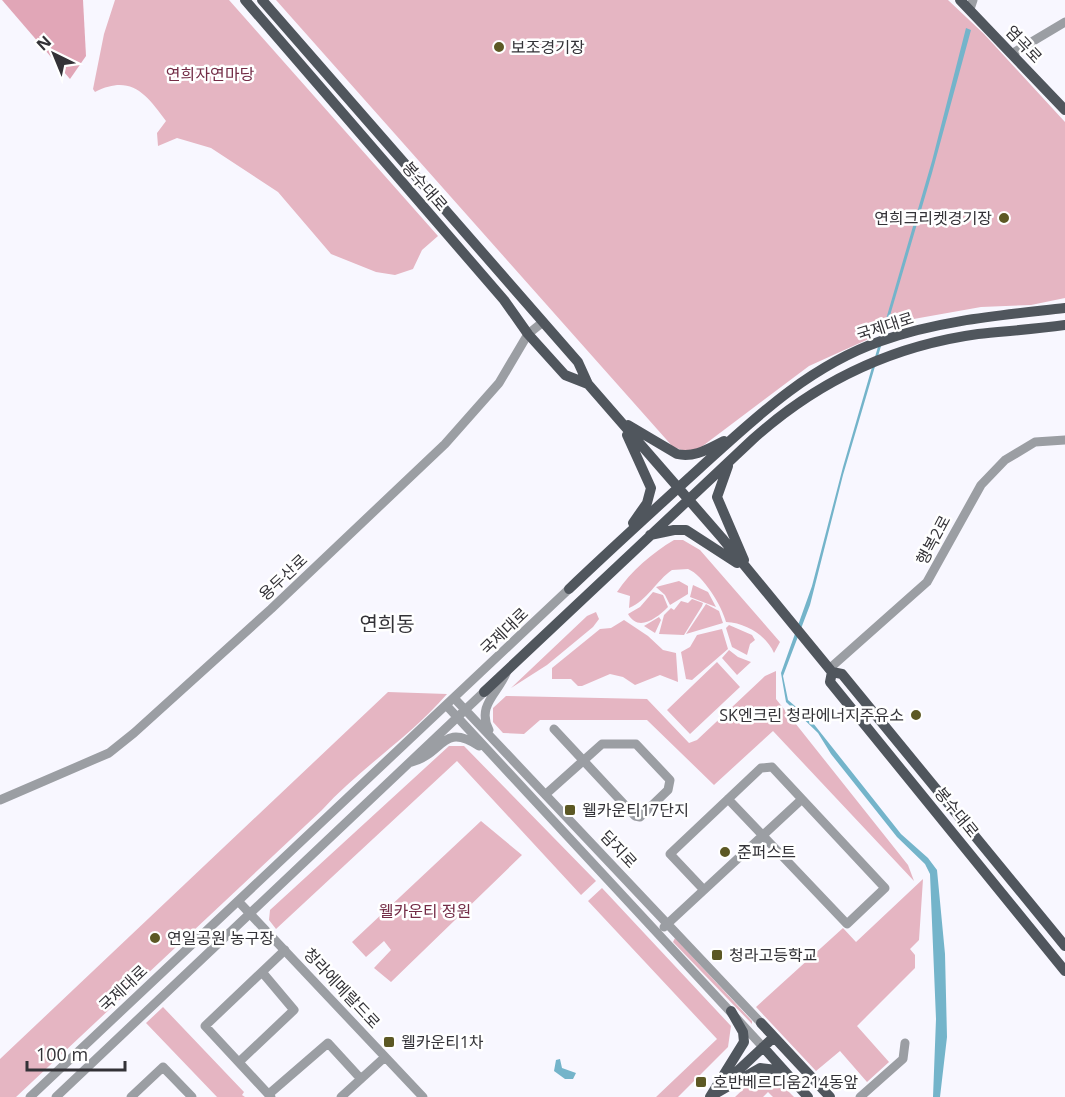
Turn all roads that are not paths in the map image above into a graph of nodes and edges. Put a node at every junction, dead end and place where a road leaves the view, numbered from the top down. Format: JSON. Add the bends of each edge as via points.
{"nodes":[{"id":1,"x":245,"y":0,"type":"edge"},
{"id":2,"x":262,"y":0,"type":"edge"},
{"id":3,"x":271,"y":0,"type":"edge"},
{"id":4,"x":960,"y":0,"type":"edge"},
{"id":5,"x":971,"y":4,"type":"edge"},
{"id":6,"x":279,"y":19,"type":"junction"},
{"id":7,"x":1065,"y":22,"type":"edge"},
{"id":8,"x":1013,"y":52,"type":"junction"},
{"id":9,"x":1065,"y":110,"type":"edge"},
{"id":10,"x":1065,"y":308,"type":"edge"},
{"id":11,"x":543,"y":322,"type":"junction"},
{"id":12,"x":1065,"y":325,"type":"edge"},
{"id":13,"x":528,"y":334,"type":"junction"},
{"id":14,"x":588,"y":384,"type":"junction"},
{"id":15,"x":619,"y":420,"type":"junction"},
{"id":16,"x":735,"y":436,"type":"junction"},
{"id":17,"x":1065,"y":440,"type":"edge"},
{"id":18,"x":722,"y":448,"type":"junction"},
{"id":19,"x":730,"y":461,"type":"junction"},
{"id":20,"x":678,"y":488,"type":"junction"},
{"id":21,"x":688,"y":499,"type":"junction"},
{"id":22,"x":632,"y":530,"type":"junction"},
{"id":23,"x":645,"y":539,"type":"junction"},
{"id":24,"x":616,"y":544,"type":"junction"},
{"id":25,"x":749,"y":571,"type":"junction"},
{"id":26,"x":569,"y":589,"type":"joint"},
{"id":27,"x":831,"y":670,"type":"junction"},
{"id":28,"x":507,"y":671,"type":"junction"},
{"id":29,"x":484,"y":692,"type":"joint"},
{"id":30,"x":450,"y":702,"type":"junction"},
{"id":31,"x":462,"y":714,"type":"junction"},
{"id":32,"x":554,"y":729,"type":"dead end"},
{"id":33,"x":500,"y":744,"type":"junction"},
{"id":34,"x":489,"y":752,"type":"junction"},
{"id":35,"x":582,"y":761,"type":"junction"},
{"id":36,"x":409,"y":763,"type":"junction"},
{"id":37,"x":546,"y":794,"type":"junction"},
{"id":38,"x":728,"y":799,"type":"junction"},
{"id":39,"x":0,"y":800,"type":"edge"},
{"id":40,"x":801,"y":800,"type":"junction"},
{"id":41,"x":763,"y":835,"type":"junction"},
{"id":42,"x":704,"y":890,"type":"junction"},
{"id":43,"x":238,"y":901,"type":"junction"},
{"id":44,"x":250,"y":914,"type":"junction"},
{"id":45,"x":668,"y":923,"type":"junction"},
{"id":46,"x":658,"y":933,"type":"junction"},
{"id":47,"x":1065,"y":946,"type":"edge"},
{"id":48,"x":285,"y":950,"type":"junction"},
{"id":49,"x":1065,"y":970,"type":"edge"},
{"id":50,"x":262,"y":972,"type":"junction"},
{"id":51,"x":731,"y":1011,"type":"junction"},
{"id":52,"x":761,"y":1023,"type":"joint"},
{"id":53,"x":774,"y":1037,"type":"junction"},
{"id":54,"x":905,"y":1043,"type":"dead end"},
{"id":55,"x":763,"y":1047,"type":"junction"},
{"id":56,"x":385,"y":1057,"type":"junction"},
{"id":57,"x":239,"y":1062,"type":"junction"},
{"id":58,"x":361,"y":1079,"type":"junction"},
{"id":59,"x":796,"y":1084,"type":"junction"},
{"id":60,"x":39,"y":1088,"type":"junction"},
{"id":61,"x":270,"y":1096,"type":"edge"},
{"id":62,"x":30,"y":1097,"type":"edge"},
{"id":63,"x":47,"y":1097,"type":"edge"},
{"id":64,"x":56,"y":1097,"type":"edge"},
{"id":65,"x":131,"y":1097,"type":"edge"},
{"id":66,"x":192,"y":1097,"type":"edge"},
{"id":67,"x":341,"y":1097,"type":"edge"},
{"id":68,"x":423,"y":1097,"type":"edge"},
{"id":69,"x":710,"y":1097,"type":"edge"},
{"id":70,"x":808,"y":1097,"type":"edge"},
{"id":71,"x":830,"y":1097,"type":"edge"},
{"id":72,"x":860,"y":1097,"type":"edge"}],
"edges":[{"from":1,"to":13,"type":"main road","name":"봉수대로","via":[[504,300]]},
{"from":2,"to":6,"type":"main road","name":"봉수대로"},
{"from":3,"to":6,"type":"main road"},
{"from":4,"to":5,"type":"main road","name":"염곡로"},
{"from":5,"to":8,"type":"main road","name":"염곡로"},
{"from":6,"to":11,"type":"main road","name":"봉수대로"},
{"from":7,"to":8,"type":"street"},
{"from":8,"to":9,"type":"main road","name":"염곡로"},
{"from":10,"to":16,"type":"main road","name":"국제대로","via":[[971,320],[905,334],[856,352],[790,390]]},
{"from":11,"to":13,"type":"street","name":"용두산로"},
{"from":11,"to":14,"type":"main road","name":"봉수대로","via":[[578,362]]},
{"from":12,"to":19,"type":"main road","name":"국제대로","via":[[970,336],[899,352],[854,370],[787,411]]},
{"from":13,"to":14,"type":"main road","name":"봉수대로","via":[[565,375]]},
{"from":13,"to":39,"type":"street","name":"용두산로","via":[[499,383],[445,444],[134,733],[109,753]]},
{"from":14,"to":15,"type":"main road","name":"봉수대로"},
{"from":15,"to":16,"type":"main road","via":[[685,456]]},
{"from":15,"to":20,"type":"main road","name":"봉수대로"},
{"from":15,"to":24,"type":"main road","via":[[651,488],[647,503]]},
{"from":16,"to":18,"type":"main road","name":"국제대로"},
{"from":17,"to":27,"type":"street","name":"행복2로","via":[[1035,442],[1005,460],[981,485],[927,582]]},
{"from":18,"to":19,"type":"street","via":[[715,465]]},
{"from":18,"to":20,"type":"main road","name":"국제대로"},
{"from":19,"to":21,"type":"main road"},
{"from":19,"to":25,"type":"main road","via":[[717,497]]},
{"from":20,"to":21,"type":"main road","name":"봉수대로"},
{"from":20,"to":22,"type":"main road","name":"국제대로"},
{"from":21,"to":23,"type":"main road"},
{"from":21,"to":25,"type":"main road","name":"봉수대로"},
{"from":22,"to":23,"type":"street","via":[[643,529]]},
{"from":22,"to":24,"type":"main road","name":"국제대로"},
{"from":23,"to":25,"type":"main road","via":[[686,530]]},
{"from":23,"to":28,"type":"main road","name":"국제대로"},
{"from":24,"to":26,"type":"main road","name":"국제대로"},
{"from":25,"to":27,"type":"main road","name":"봉수대로"},
{"from":26,"to":30,"type":"street","name":"국제대로"},
{"from":27,"to":47,"type":"main road","name":"봉수대로","via":[[842,674]]},
{"from":27,"to":49,"type":"main road","name":"봉수대로","via":[[830,682]]},
{"from":28,"to":29,"type":"main road","name":"국제대로"},
{"from":28,"to":33,"type":"street","via":[[502,686],[485,710],[486,724]]},
{"from":29,"to":31,"type":"street","name":"국제대로"},
{"from":30,"to":31,"type":"street","name":"담지로"},
{"from":30,"to":43,"type":"street","name":"국제대로"},
{"from":31,"to":33,"type":"street","name":"담지로"},
{"from":31,"to":34,"type":"street"},
{"from":31,"to":36,"type":"street","name":"국제대로"},
{"from":32,"to":35,"type":"street"},
{"from":33,"to":34,"type":"street","via":[[482,736]]},
{"from":33,"to":37,"type":"street","name":"담지로"},
{"from":34,"to":36,"type":"street","via":[[459,736],[447,739],[426,759]]},
{"from":34,"to":46,"type":"street"},
{"from":35,"to":35,"type":"street","via":[[602,744],[636,744],[670,780],[668,790],[640,817],[635,816]]},
{"from":35,"to":37,"type":"street"},
{"from":36,"to":44,"type":"street","name":"국제대로"},
{"from":37,"to":45,"type":"street","name":"담지로"},
{"from":38,"to":40,"type":"street","via":[[768,766]]},
{"from":38,"to":41,"type":"street"},
{"from":38,"to":42,"type":"street","via":[[670,854]]},
{"from":40,"to":41,"type":"street"},
{"from":40,"to":41,"type":"street","via":[[885,888],[847,924]]},
{"from":41,"to":42,"type":"street"},
{"from":42,"to":45,"type":"street"},
{"from":43,"to":44,"type":"street","name":"청라에메랄드로"},
{"from":43,"to":60,"type":"street","name":"국제대로"},
{"from":44,"to":48,"type":"street","name":"청라에메랄드로"},
{"from":44,"to":64,"type":"street","name":"국제대로"},
{"from":45,"to":46,"type":"street"},
{"from":45,"to":52,"type":"street","name":"담지로"},
{"from":46,"to":51,"type":"street"},
{"from":48,"to":50,"type":"street"},
{"from":48,"to":56,"type":"street","name":"청라에메랄드로"},
{"from":50,"to":57,"type":"street","via":[[294,1010]]},
{"from":50,"to":57,"type":"street","via":[[206,1026]]},
{"from":51,"to":55,"type":"street"},
{"from":51,"to":69,"type":"main road","via":[[744,1042]]},
{"from":52,"to":53,"type":"main road"},
{"from":53,"to":55,"type":"main road"},
{"from":53,"to":71,"type":"main road"},
{"from":54,"to":72,"type":"street","via":[[903,1059]]},
{"from":55,"to":59,"type":"main road"},
{"from":55,"to":69,"type":"main road"},
{"from":56,"to":58,"type":"street"},
{"from":56,"to":68,"type":"street","name":"청라에메랄드로"},
{"from":57,"to":61,"type":"street"},
{"from":58,"to":61,"type":"street","via":[[328,1043]]},
{"from":58,"to":67,"type":"street"},
{"from":59,"to":69,"type":"main road","via":[[777,1070],[760,1068]]},
{"from":59,"to":70,"type":"main road"},
{"from":60,"to":62,"type":"street","name":"국제대로"},
{"from":60,"to":63,"type":"street"},
{"from":65,"to":66,"type":"street","via":[[163,1067]]}]}
